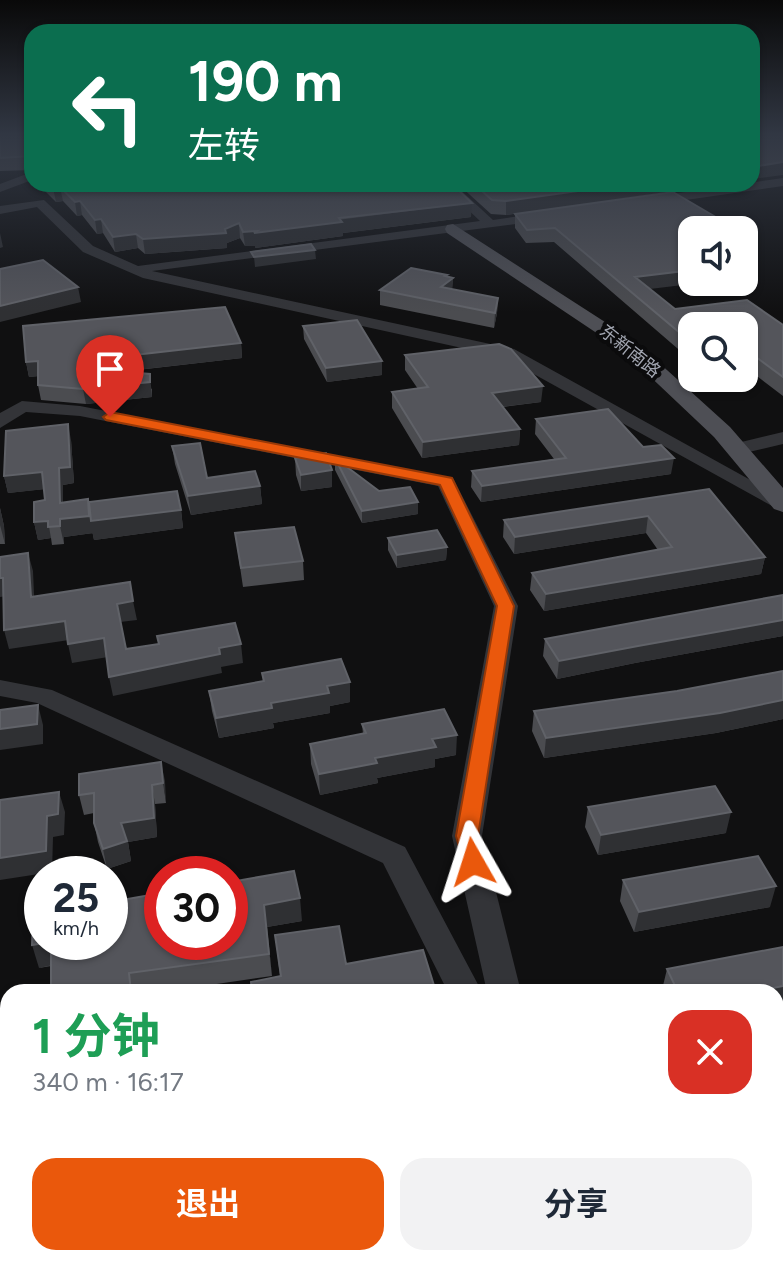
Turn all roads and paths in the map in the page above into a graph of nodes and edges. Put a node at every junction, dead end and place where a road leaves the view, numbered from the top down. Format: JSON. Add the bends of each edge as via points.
{"nodes":[{"id":1,"x":458,"y":194,"type":"edge"},
{"id":2,"x":699,"y":194,"type":"edge"},
{"id":3,"x":644,"y":202,"type":"edge"},
{"id":4,"x":0,"y":210,"type":"edge"},
{"id":5,"x":567,"y":213,"type":"edge"},
{"id":6,"x":490,"y":224,"type":"junction"},
{"id":7,"x":453,"y":229,"type":"junction"},
{"id":8,"x":134,"y":269,"type":"junction"},
{"id":9,"x":0,"y":422,"type":"edge"},
{"id":10,"x":783,"y":438,"type":"edge"},
{"id":11,"x":736,"y":449,"type":"junction"},
{"id":12,"x":783,"y":505,"type":"edge"},
{"id":13,"x":0,"y":688,"type":"edge"},
{"id":14,"x":461,"y":984,"type":"edge"},
{"id":15,"x":502,"y":984,"type":"edge"}],
"edges":[{"from":1,"to":6,"type":"street"},
{"from":2,"to":3,"type":"street"},
{"from":4,"to":8,"type":"street","via":[[40,203],[88,249]]},
{"from":5,"to":6,"type":"street"},
{"from":6,"to":7,"type":"street"},
{"from":7,"to":8,"type":"street"},
{"from":7,"to":11,"type":"main road","name":"东新南路","via":[[629,346]]},
{"from":8,"to":12,"type":"street","via":[[508,353]]},
{"from":9,"to":15,"type":"street","via":[[22,406],[80,411],[446,482],[506,606],[467,836]]},
{"from":10,"to":11,"type":"street"},
{"from":11,"to":12,"type":"main road","name":"东新南路"},
{"from":13,"to":14,"type":"street","via":[[43,696],[394,855]]}]}
